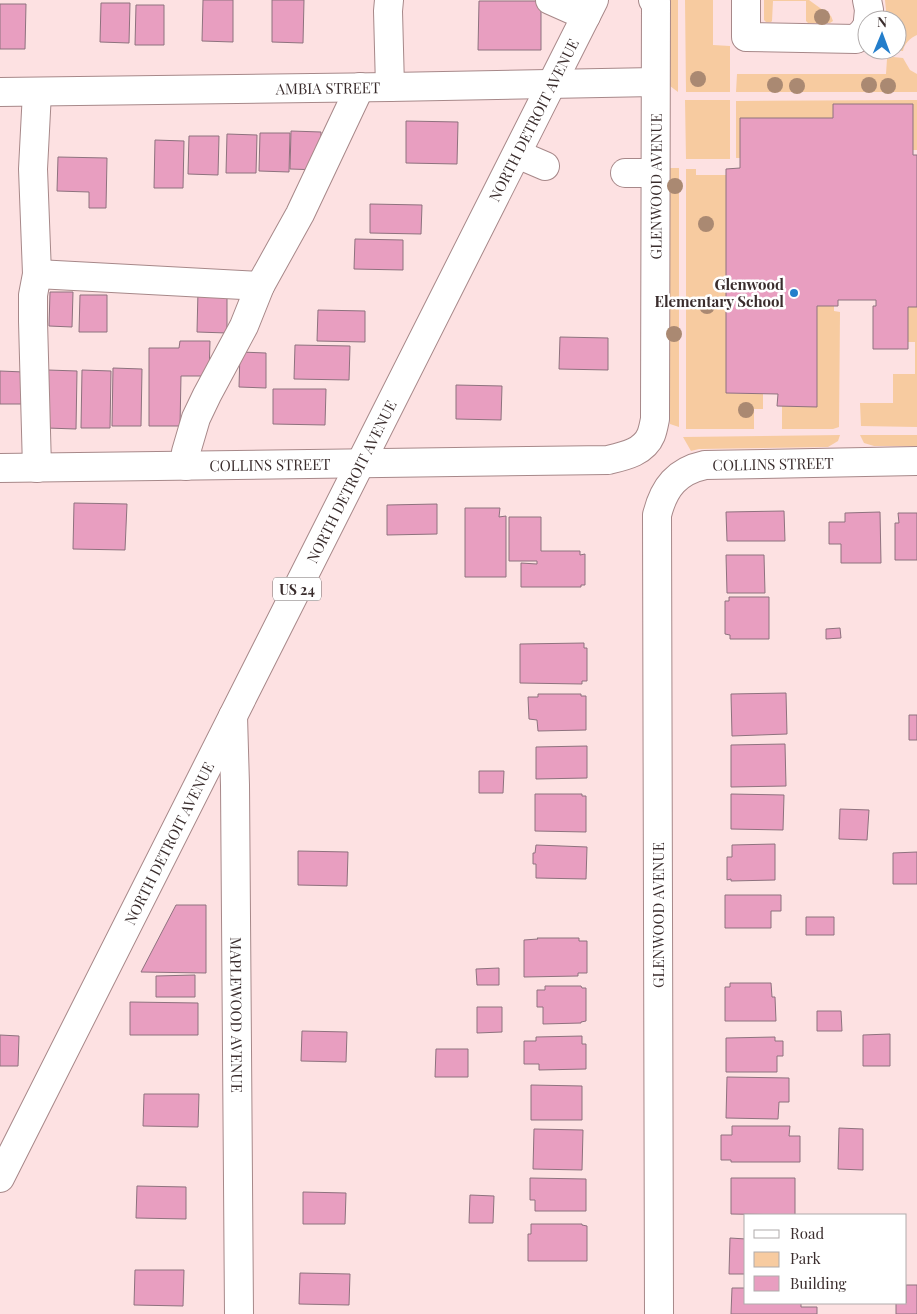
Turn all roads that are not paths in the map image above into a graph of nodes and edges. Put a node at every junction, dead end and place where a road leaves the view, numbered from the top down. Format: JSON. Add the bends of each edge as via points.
{"nodes":[{"id":1,"x":389,"y":0,"type":"edge"},
{"id":2,"x":550,"y":0,"type":"edge"},
{"id":3,"x":653,"y":0,"type":"edge"},
{"id":4,"x":746,"y":0,"type":"edge"},
{"id":5,"x":590,"y":8,"type":"edge"},
{"id":6,"x":857,"y":38,"type":"edge"},
{"id":7,"x":655,"y":82,"type":"junction"},
{"id":8,"x":552,"y":84,"type":"junction"},
{"id":9,"x":360,"y":87,"type":"junction"},
{"id":10,"x":390,"y":87,"type":"junction"},
{"id":11,"x":0,"y":92,"type":"edge"},
{"id":12,"x":37,"y":92,"type":"junction"},
{"id":13,"x":516,"y":154,"type":"junction"},
{"id":14,"x":545,"y":166,"type":"dead end"},
{"id":15,"x":625,"y":173,"type":"dead end"},
{"id":16,"x":655,"y":173,"type":"junction"},
{"id":17,"x":37,"y":274,"type":"junction"},
{"id":18,"x":260,"y":286,"type":"junction"},
{"id":19,"x":652,"y":434,"type":"joint"},
{"id":20,"x":917,"y":461,"type":"edge"},
{"id":21,"x":360,"y":463,"type":"junction"},
{"id":22,"x":186,"y":466,"type":"junction"},
{"id":23,"x":0,"y":468,"type":"edge"},
{"id":24,"x":37,"y":468,"type":"junction"},
{"id":25,"x":657,"y":515,"type":"joint"},
{"id":26,"x":233,"y":716,"type":"junction"},
{"id":27,"x":0,"y":1178,"type":"edge"},
{"id":28,"x":239,"y":1314,"type":"edge"},
{"id":29,"x":659,"y":1314,"type":"edge"}],
"edges":[{"from":1,"to":10,"type":"street"},
{"from":2,"to":5,"type":"street"},
{"from":3,"to":7,"type":"street","name":"GLENWOOD AVENUE","via":[[656,2]]},
{"from":4,"to":6,"type":"street","via":[[746,38]]},
{"from":5,"to":8,"type":"street","name":"NORTH DETROIT AVENUE","number":"US 24"},
{"from":7,"to":8,"type":"street","name":"AMBIA STREET"},
{"from":7,"to":16,"type":"street","name":"GLENWOOD AVENUE"},
{"from":8,"to":10,"type":"street","name":"AMBIA STREET"},
{"from":8,"to":13,"type":"street","name":"NORTH DETROIT AVENUE","number":"US 24"},
{"from":9,"to":10,"type":"street","name":"AMBIA STREET"},
{"from":9,"to":12,"type":"street","name":"AMBIA STREET"},
{"from":9,"to":18,"type":"street","via":[[300,214]]},
{"from":11,"to":12,"type":"street","name":"AMBIA STREET"},
{"from":12,"to":17,"type":"street","via":[[33,169]]},
{"from":13,"to":14,"type":"street"},
{"from":13,"to":21,"type":"street","name":"NORTH DETROIT AVENUE","number":"US 24"},
{"from":15,"to":16,"type":"street"},
{"from":16,"to":19,"type":"street","name":"GLENWOOD AVENUE"},
{"from":17,"to":18,"type":"street"},
{"from":17,"to":24,"type":"street","via":[[33,295]]},
{"from":18,"to":22,"type":"street","via":[[244,326],[196,418],[186,452]]},
{"from":19,"to":21,"type":"street","name":"COLLINS STREET","via":[[636,452],[608,460]]},
{"from":20,"to":25,"type":"street","name":"COLLINS STREET","via":[[705,465],[687,470],[673,481]]},
{"from":21,"to":22,"type":"street","name":"COLLINS STREET"},
{"from":21,"to":26,"type":"street","name":"NORTH DETROIT AVENUE","number":"US 24"},
{"from":22,"to":24,"type":"street","name":"COLLINS STREET"},
{"from":23,"to":24,"type":"street","name":"COLLINS STREET"},
{"from":25,"to":29,"type":"street","name":"GLENWOOD AVENUE"},
{"from":26,"to":27,"type":"street","name":"NORTH DETROIT AVENUE","number":"US 24"},
{"from":26,"to":28,"type":"street","name":"MAPLEWOOD AVENUE"}]}
